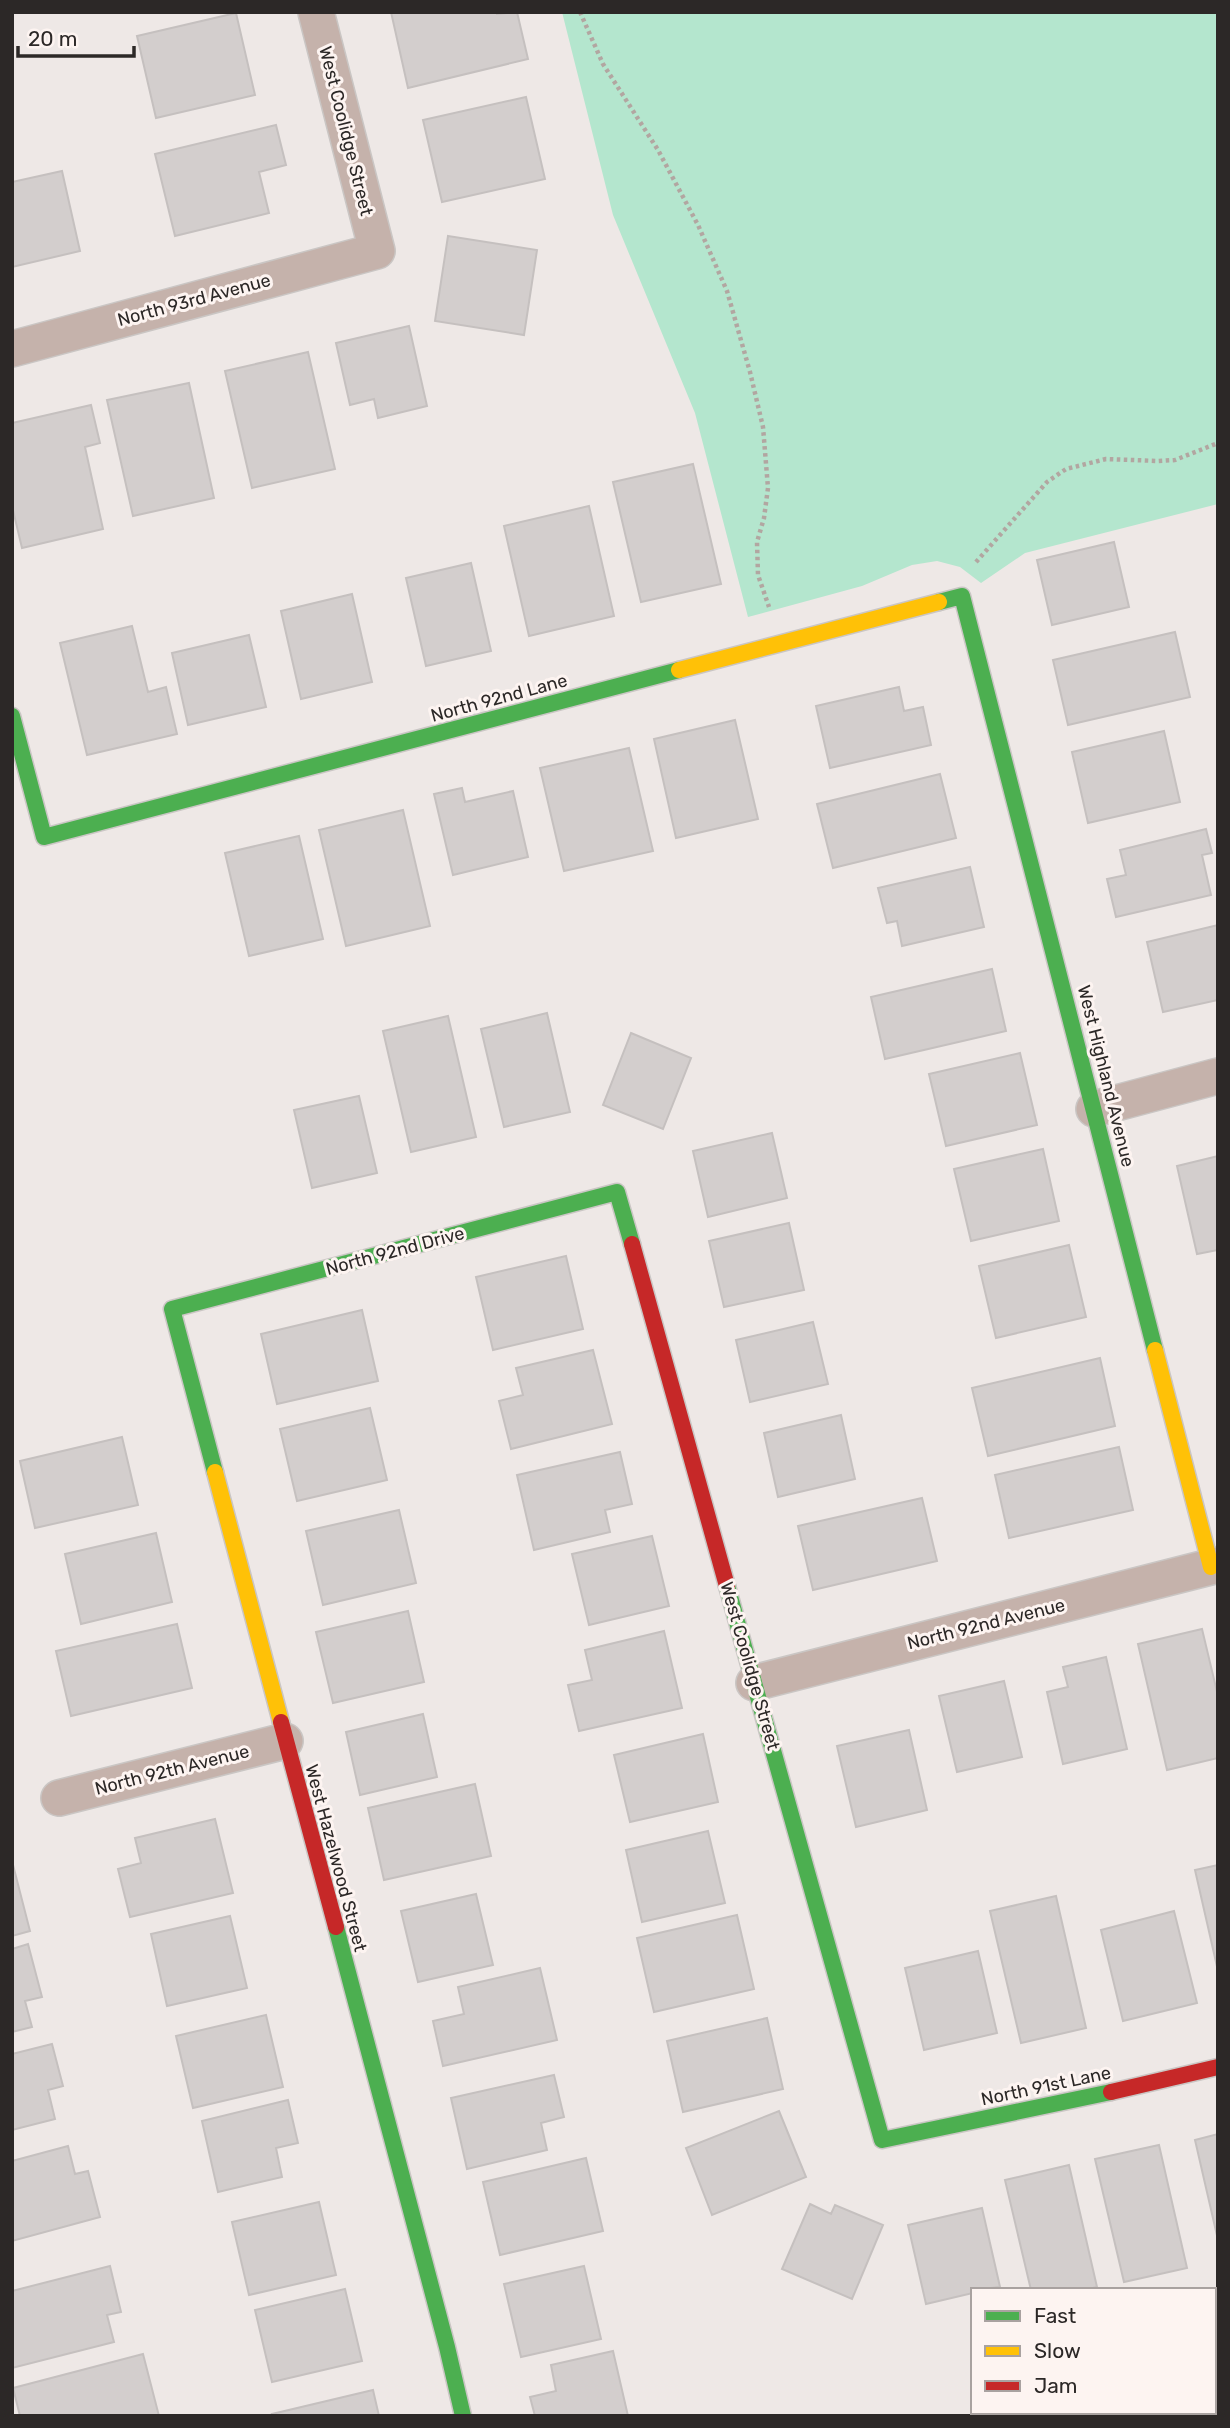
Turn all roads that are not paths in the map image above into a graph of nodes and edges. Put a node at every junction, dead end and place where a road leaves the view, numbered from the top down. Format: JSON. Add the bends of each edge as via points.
{"nodes":[{"id":1,"x":316,"y":12,"type":"edge"},
{"id":2,"x":377,"y":251,"type":"joint"},
{"id":3,"x":12,"y":349,"type":"edge"},
{"id":4,"x":962,"y":596,"type":"joint"},
{"id":5,"x":12,"y":716,"type":"edge"},
{"id":6,"x":1218,"y":1076,"type":"edge"},
{"id":7,"x":1094,"y":1109,"type":"junction"},
{"id":8,"x":617,"y":1192,"type":"joint"},
{"id":9,"x":172,"y":1309,"type":"joint"},
{"id":10,"x":1214,"y":1566,"type":"edge"},
{"id":11,"x":754,"y":1683,"type":"junction"},
{"id":12,"x":285,"y":1741,"type":"junction"},
{"id":13,"x":59,"y":1798,"type":"dead end"},
{"id":14,"x":1218,"y":2067,"type":"edge"},
{"id":15,"x":882,"y":2140,"type":"joint"},
{"id":16,"x":463,"y":2416,"type":"edge"}],
"edges":[{"from":1,"to":2,"type":"street","name":"West Coolidge Street"},
{"from":2,"to":3,"type":"street","name":"North 93rd Avenue"},
{"from":4,"to":5,"type":"street","name":"North 92nd Lane","via":[[44,837]]},
{"from":4,"to":7,"type":"street","name":"West Highland Avenue"},
{"from":6,"to":7,"type":"street"},
{"from":7,"to":10,"type":"street","name":"West Highland Avenue"},
{"from":8,"to":9,"type":"street","name":"North 92nd Drive"},
{"from":8,"to":11,"type":"street","name":"West Coolidge Street"},
{"from":9,"to":12,"type":"street","name":"West Hazelwood Street"},
{"from":10,"to":11,"type":"street","name":"North 92nd Avenue"},
{"from":11,"to":15,"type":"street","name":"West Coolidge Street"},
{"from":12,"to":13,"type":"street","name":"North 92th Avenue"},
{"from":12,"to":16,"type":"street","name":"West Hazelwood Street"},
{"from":14,"to":15,"type":"street","name":"North 91st Lane"}]}
